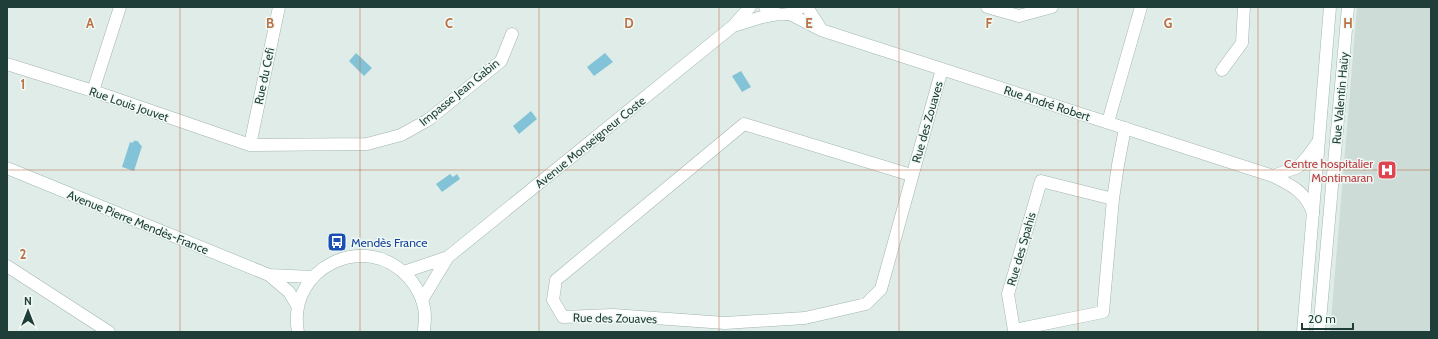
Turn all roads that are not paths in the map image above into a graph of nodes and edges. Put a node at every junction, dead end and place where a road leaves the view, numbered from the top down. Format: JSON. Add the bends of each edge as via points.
{"nodes":[{"id":1,"x":120,"y":7,"type":"edge"},
{"id":2,"x":278,"y":7,"type":"edge"},
{"id":3,"x":750,"y":7,"type":"edge"},
{"id":4,"x":765,"y":7,"type":"edge"},
{"id":5,"x":800,"y":7,"type":"edge"},
{"id":6,"x":807,"y":7,"type":"edge"},
{"id":7,"x":987,"y":7,"type":"edge"},
{"id":8,"x":1052,"y":7,"type":"edge"},
{"id":9,"x":1141,"y":7,"type":"edge"},
{"id":10,"x":1244,"y":7,"type":"edge"},
{"id":11,"x":1330,"y":7,"type":"edge"},
{"id":12,"x":1348,"y":7,"type":"edge"},
{"id":13,"x":784,"y":14,"type":"junction"},
{"id":14,"x":733,"y":26,"type":"junction"},
{"id":15,"x":821,"y":30,"type":"junction"},
{"id":16,"x":512,"y":34,"type":"dead end"},
{"id":17,"x":7,"y":64,"type":"edge"},
{"id":18,"x":942,"y":69,"type":"junction"},
{"id":19,"x":1222,"y":70,"type":"dead end"},
{"id":20,"x":93,"y":91,"type":"junction"},
{"id":21,"x":1108,"y":122,"type":"junction"},
{"id":22,"x":1125,"y":128,"type":"junction"},
{"id":23,"x":1318,"y":142,"type":"junction"},
{"id":24,"x":250,"y":145,"type":"junction"},
{"id":25,"x":7,"y":168,"type":"edge"},
{"id":26,"x":911,"y":175,"type":"junction"},
{"id":27,"x":1273,"y":176,"type":"junction"},
{"id":28,"x":1113,"y":199,"type":"junction"},
{"id":29,"x":1313,"y":213,"type":"junction"},
{"id":30,"x":448,"y":257,"type":"junction"},
{"id":31,"x":7,"y":266,"type":"edge"},
{"id":32,"x":404,"y":272,"type":"junction"},
{"id":33,"x":269,"y":275,"type":"junction"},
{"id":34,"x":313,"y":277,"type":"junction"},
{"id":35,"x":422,"y":300,"type":"junction"},
{"id":36,"x":298,"y":307,"type":"junction"},
{"id":37,"x":108,"y":332,"type":"edge"},
{"id":38,"x":298,"y":332,"type":"edge"},
{"id":39,"x":424,"y":332,"type":"edge"},
{"id":40,"x":1303,"y":332,"type":"edge"},
{"id":41,"x":1319,"y":332,"type":"edge"}],
"edges":[{"from":1,"to":20,"type":"street"},
{"from":2,"to":24,"type":"street","name":"Rue du Cefi"},
{"from":3,"to":14,"type":"street","name":"Avenue Monseigneur Coste"},
{"from":4,"to":13,"type":"street","name":"Rue André Robert","via":[[771,12]]},
{"from":5,"to":13,"type":"street"},
{"from":6,"to":15,"type":"street"},
{"from":7,"to":8,"type":"street","via":[[1019,16]]},
{"from":9,"to":21,"type":"street"},
{"from":10,"to":19,"type":"street","via":[[1242,43]]},
{"from":11,"to":23,"type":"street","name":"Rue Valentin Haüy"},
{"from":12,"to":41,"type":"street","name":"Rue Valentin Haüy"},
{"from":13,"to":14,"type":"street","name":"Avenue Monseigneur Coste","via":[[762,17]]},
{"from":13,"to":15,"type":"street","name":"Rue André Robert"},
{"from":14,"to":30,"type":"street","name":"Avenue Monseigneur Coste"},
{"from":15,"to":18,"type":"street","name":"Rue André Robert"},
{"from":16,"to":24,"type":"street","name":"Impasse Jean Gabin","via":[[501,61],[428,120],[401,135],[367,144]]},
{"from":17,"to":20,"type":"street","name":"Rue Louis Jouvet"},
{"from":18,"to":21,"type":"street","name":"Rue André Robert"},
{"from":18,"to":26,"type":"street","name":"Rue des Zouaves"},
{"from":20,"to":24,"type":"street","name":"Rue Louis Jouvet"},
{"from":21,"to":22,"type":"street","name":"Rue André Robert"},
{"from":22,"to":27,"type":"street","name":"Rue André Robert"},
{"from":22,"to":28,"type":"street","name":"Rue des Spahis"},
{"from":23,"to":27,"type":"street","via":[[1298,167]]},
{"from":23,"to":29,"type":"street","name":"Rue Valentin Haüy"},
{"from":25,"to":33,"type":"street","name":"Avenue Pierre Mendès-France"},
{"from":26,"to":26,"type":"street","name":"Rue des Zouaves","via":[[744,124],[556,280],[553,300],[563,317],[614,315],[725,323],[805,318],[866,304],[881,289]]},
{"from":27,"to":29,"type":"street","name":"Rue André Robert","via":[[1297,189],[1305,197]]},
{"from":28,"to":28,"type":"street","name":"Rue des Spahis","via":[[1041,181],[1008,294],[1014,330],[1104,312]]},
{"from":29,"to":40,"type":"street","name":"Rue Valentin Haüy"},
{"from":30,"to":32,"type":"street","name":"Avenue Monseigneur Coste"},
{"from":30,"to":35,"type":"street","name":"Avenue Monseigneur Coste"},
{"from":31,"to":37,"type":"street"},
{"from":32,"to":34,"type":"street","via":[[390,262],[374,257],[357,256],[341,259],[326,266]]},
{"from":32,"to":35,"type":"street","via":[[415,284]]},
{"from":33,"to":34,"type":"street","name":"Avenue Pierre Mendès-France"},
{"from":33,"to":36,"type":"street","name":"Avenue Pierre Mendès-France","via":[[289,292]]},
{"from":34,"to":36,"type":"street","via":[[303,291]]},
{"from":35,"to":39,"type":"street"},
{"from":36,"to":38,"type":"street"}]}
